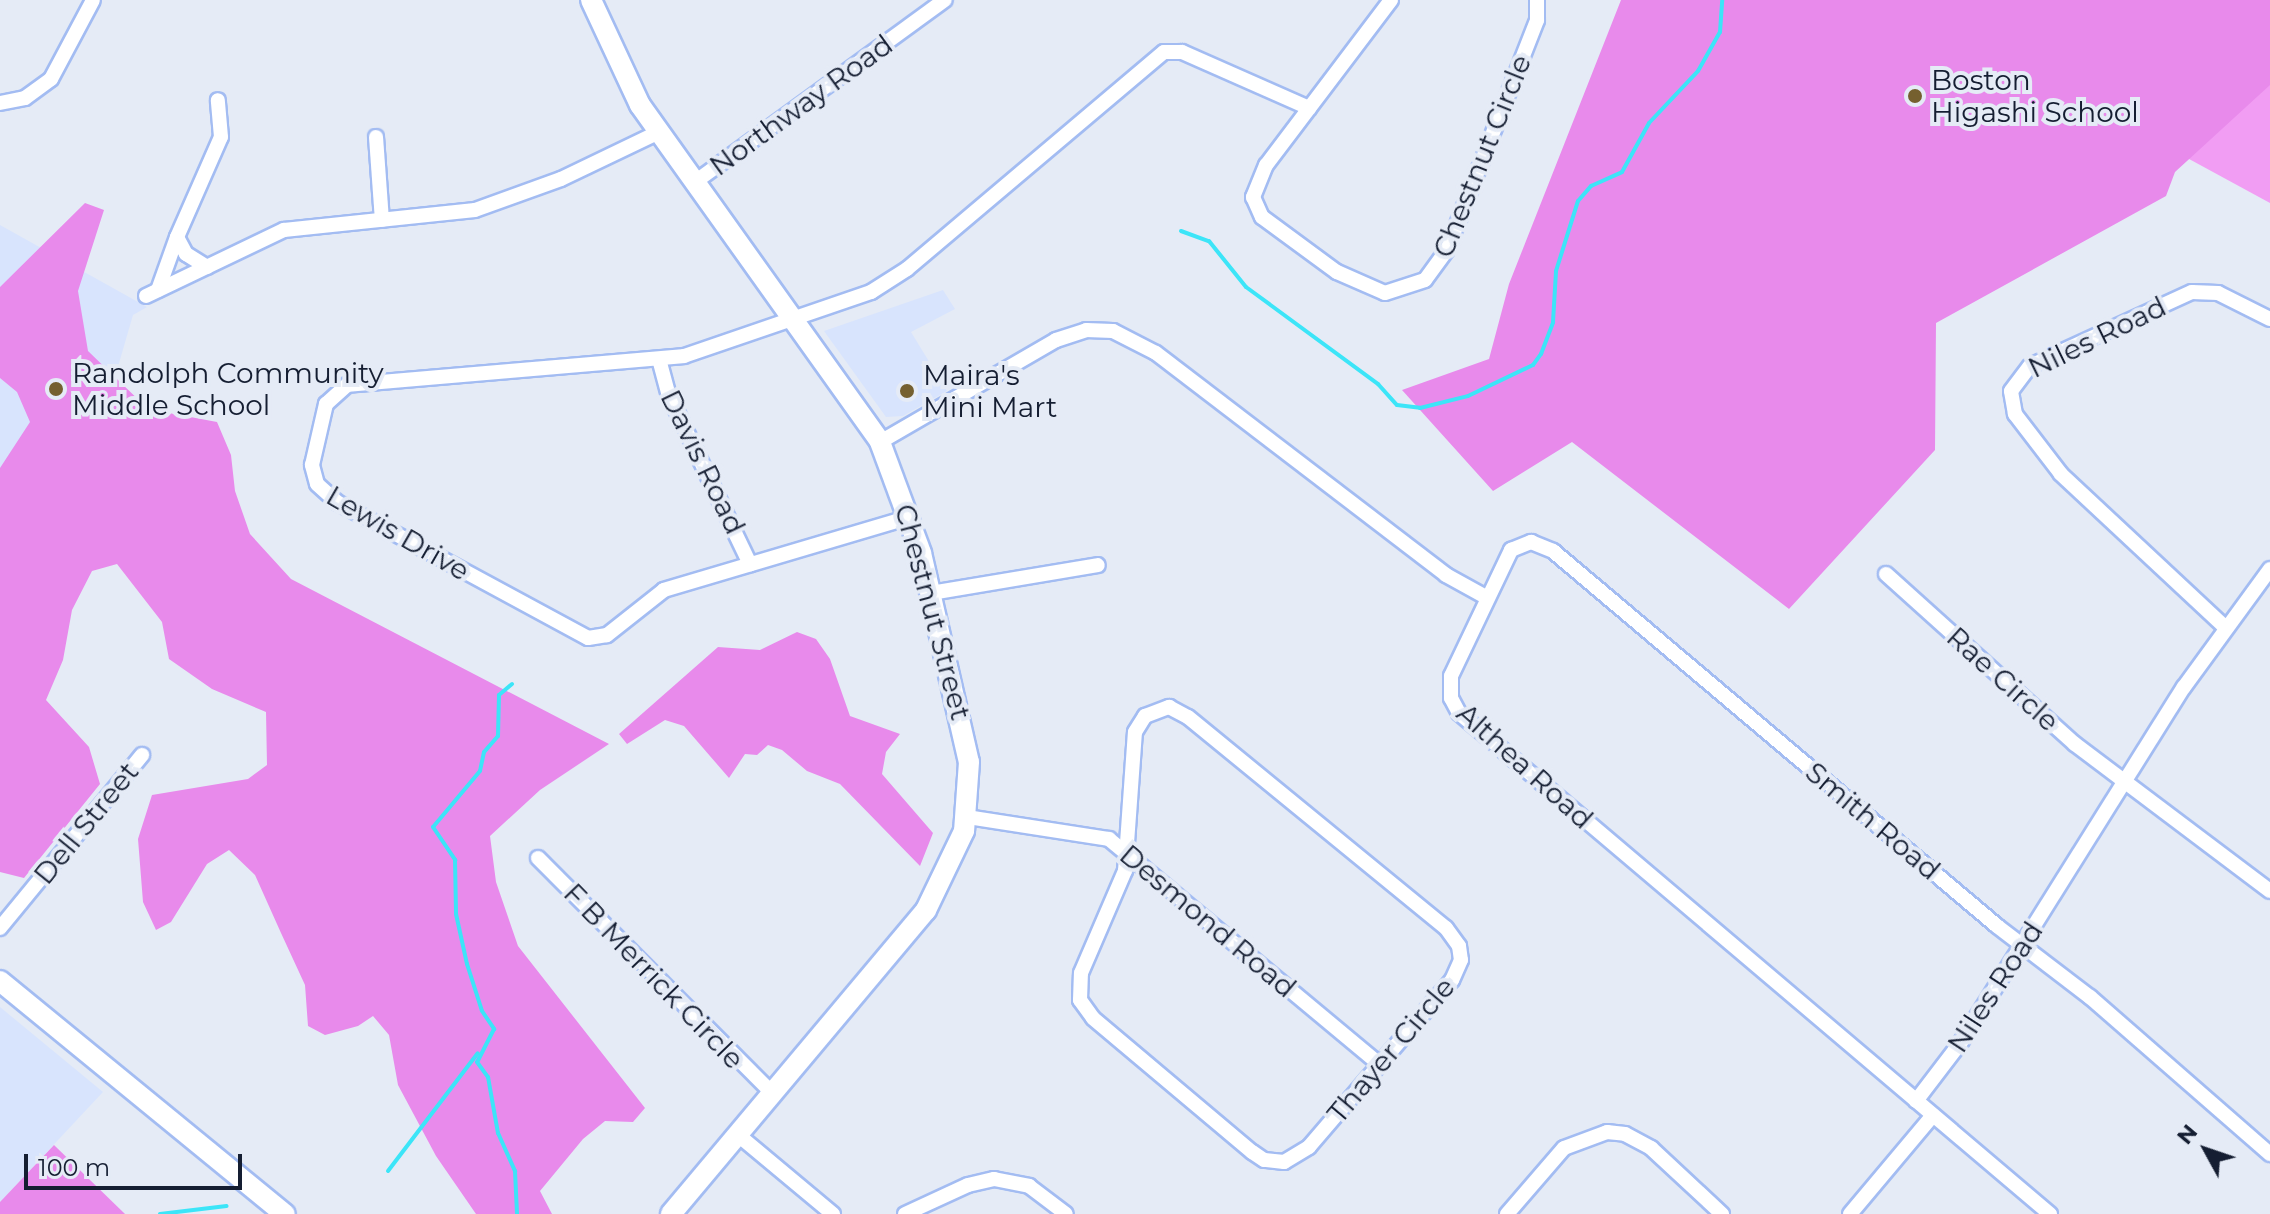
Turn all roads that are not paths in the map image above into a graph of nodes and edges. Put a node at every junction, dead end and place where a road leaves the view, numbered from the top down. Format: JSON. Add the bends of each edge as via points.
{"nodes":[{"id":1,"x":93,"y":0,"type":"edge"},
{"id":2,"x":591,"y":0,"type":"edge"},
{"id":3,"x":945,"y":0,"type":"edge"},
{"id":4,"x":1391,"y":0,"type":"edge"},
{"id":5,"x":1537,"y":0,"type":"edge"},
{"id":6,"x":218,"y":100,"type":"dead end"},
{"id":7,"x":0,"y":103,"type":"edge"},
{"id":8,"x":1309,"y":108,"type":"junction"},
{"id":9,"x":659,"y":132,"type":"junction"},
{"id":10,"x":376,"y":137,"type":"dead end"},
{"id":11,"x":695,"y":182,"type":"junction"},
{"id":12,"x":382,"y":220,"type":"junction"},
{"id":13,"x":177,"y":237,"type":"junction"},
{"id":14,"x":207,"y":267,"type":"junction"},
{"id":15,"x":794,"y":317,"type":"junction"},
{"id":16,"x":2270,"y":319,"type":"edge"},
{"id":17,"x":659,"y":359,"type":"junction"},
{"id":18,"x":880,"y":442,"type":"junction"},
{"id":19,"x":910,"y":517,"type":"junction"},
{"id":20,"x":750,"y":564,"type":"junction"},
{"id":21,"x":1098,"y":565,"type":"dead end"},
{"id":22,"x":2270,"y":569,"type":"edge"},
{"id":23,"x":1886,"y":574,"type":"dead end"},
{"id":24,"x":931,"y":593,"type":"junction"},
{"id":25,"x":1486,"y":597,"type":"junction"},
{"id":26,"x":2226,"y":628,"type":"junction"},
{"id":27,"x":142,"y":755,"type":"dead end"},
{"id":28,"x":2125,"y":779,"type":"junction"},
{"id":29,"x":967,"y":817,"type":"junction"},
{"id":30,"x":1127,"y":854,"type":"junction"},
{"id":31,"x":538,"y":858,"type":"dead end"},
{"id":32,"x":2270,"y":891,"type":"edge"},
{"id":33,"x":0,"y":928,"type":"edge"},
{"id":34,"x":2023,"y":945,"type":"junction"},
{"id":35,"x":0,"y":981,"type":"edge"},
{"id":36,"x":1380,"y":1065,"type":"junction"},
{"id":37,"x":772,"y":1093,"type":"junction"},
{"id":38,"x":1916,"y":1101,"type":"junction"},
{"id":39,"x":1933,"y":1115,"type":"junction"},
{"id":40,"x":737,"y":1134,"type":"junction"},
{"id":41,"x":2270,"y":1154,"type":"edge"},
{"id":42,"x":285,"y":1214,"type":"edge"},
{"id":43,"x":671,"y":1214,"type":"edge"},
{"id":44,"x":833,"y":1214,"type":"edge"},
{"id":45,"x":905,"y":1214,"type":"edge"},
{"id":46,"x":1066,"y":1214,"type":"edge"},
{"id":47,"x":1507,"y":1214,"type":"edge"},
{"id":48,"x":1722,"y":1214,"type":"edge"},
{"id":49,"x":1850,"y":1214,"type":"edge"},
{"id":50,"x":2050,"y":1214,"type":"edge"}],
"edges":[{"from":1,"to":7,"type":"street","via":[[51,79],[25,98]]},
{"from":2,"to":9,"type":"main road","name":"Chestnut Street","via":[[617,64]]},
{"from":3,"to":11,"type":"street","name":"Northway Road"},
{"from":4,"to":8,"type":"street","name":"Chestnut Circle"},
{"from":5,"to":8,"type":"street","name":"Chestnut Circle","via":[[1537,20],[1447,250],[1418,285],[1385,293],[1359,286],[1258,212],[1253,197],[1258,178]]},
{"from":6,"to":13,"type":"street","via":[[223,119],[219,145]]},
{"from":8,"to":15,"type":"street","via":[[1182,52],[1158,54],[898,276],[871,292]]},
{"from":9,"to":11,"type":"main road","name":"Chestnut Street"},
{"from":9,"to":12,"type":"street","via":[[561,179],[485,207]]},
{"from":10,"to":12,"type":"street"},
{"from":11,"to":15,"type":"main road","name":"Chestnut Street"},
{"from":12,"to":14,"type":"street","via":[[294,227]]},
{"from":13,"to":14,"type":"street","via":[[186,254]]},
{"from":13,"to":14,"type":"street","via":[[152,293]]},
{"from":15,"to":17,"type":"street","name":"Lewis Drive","via":[[708,351]]},
{"from":15,"to":18,"type":"main road","name":"Chestnut Street"},
{"from":16,"to":26,"type":"street","name":"Niles Road","via":[[2218,293],[2192,292],[2030,366],[2011,391],[2015,414],[2061,474]]},
{"from":17,"to":20,"type":"street","name":"Davis Road","via":[[668,393]]},
{"from":17,"to":20,"type":"street","name":"Lewis Drive","via":[[347,385],[335,392],[324,410],[313,478],[338,503],[588,638],[607,635],[657,593]]},
{"from":18,"to":19,"type":"main road","name":"Chestnut Street"},
{"from":18,"to":25,"type":"street","via":[[1056,340],[1086,330],[1113,331],[1156,353],[1446,575]]},
{"from":19,"to":20,"type":"street","name":"Lewis Drive"},
{"from":19,"to":24,"type":"main road","name":"Chestnut Street"},
{"from":21,"to":24,"type":"street"},
{"from":22,"to":26,"type":"street","name":"Niles Road"},
{"from":23,"to":28,"type":"street","name":"Rae Circle","via":[[2075,744]]},
{"from":24,"to":29,"type":"main road","name":"Chestnut Street","via":[[967,741]]},
{"from":25,"to":34,"type":"street","name":"Smith Road","via":[[1511,550],[1531,542],[1547,547]]},
{"from":25,"to":38,"type":"street","name":"Althea Road","via":[[1451,676],[1451,698],[1459,713]]},
{"from":26,"to":28,"type":"street","name":"Niles Road"},
{"from":27,"to":33,"type":"street","name":"Dell Street"},
{"from":28,"to":32,"type":"street","name":"Rae Circle"},
{"from":28,"to":34,"type":"street","name":"Niles Road"},
{"from":29,"to":30,"type":"street","name":"Desmond Road","via":[[1096,834]]},
{"from":29,"to":37,"type":"main road","name":"Chestnut Street","via":[[953,863],[926,910]]},
{"from":30,"to":36,"type":"street","name":"Desmond Road"},
{"from":30,"to":36,"type":"street","name":"Thayer Circle","via":[[1120,890],[1081,973],[1080,1000],[1093,1018],[1252,1152],[1271,1162],[1297,1158]]},
{"from":30,"to":36,"type":"street","name":"Thayer Circle","via":[[1135,732],[1155,710],[1176,709],[1456,939],[1461,960],[1456,974]]},
{"from":31,"to":37,"type":"street","name":"F B Merrick Circle"},
{"from":34,"to":38,"type":"street","name":"Niles Road"},
{"from":34,"to":41,"type":"street","name":"Smith Road"},
{"from":35,"to":42,"type":"main road"},
{"from":37,"to":40,"type":"main road","name":"Chestnut Street"},
{"from":38,"to":39,"type":"street","name":"Althea Road"},
{"from":39,"to":49,"type":"street"},
{"from":39,"to":50,"type":"street","name":"Althea Road"},
{"from":40,"to":43,"type":"main road","name":"Chestnut Street"},
{"from":40,"to":44,"type":"street"},
{"from":45,"to":46,"type":"street","via":[[994,1179],[1029,1186]]},
{"from":47,"to":48,"type":"street","via":[[1564,1148],[1607,1132],[1625,1134],[1651,1148]]}]}
